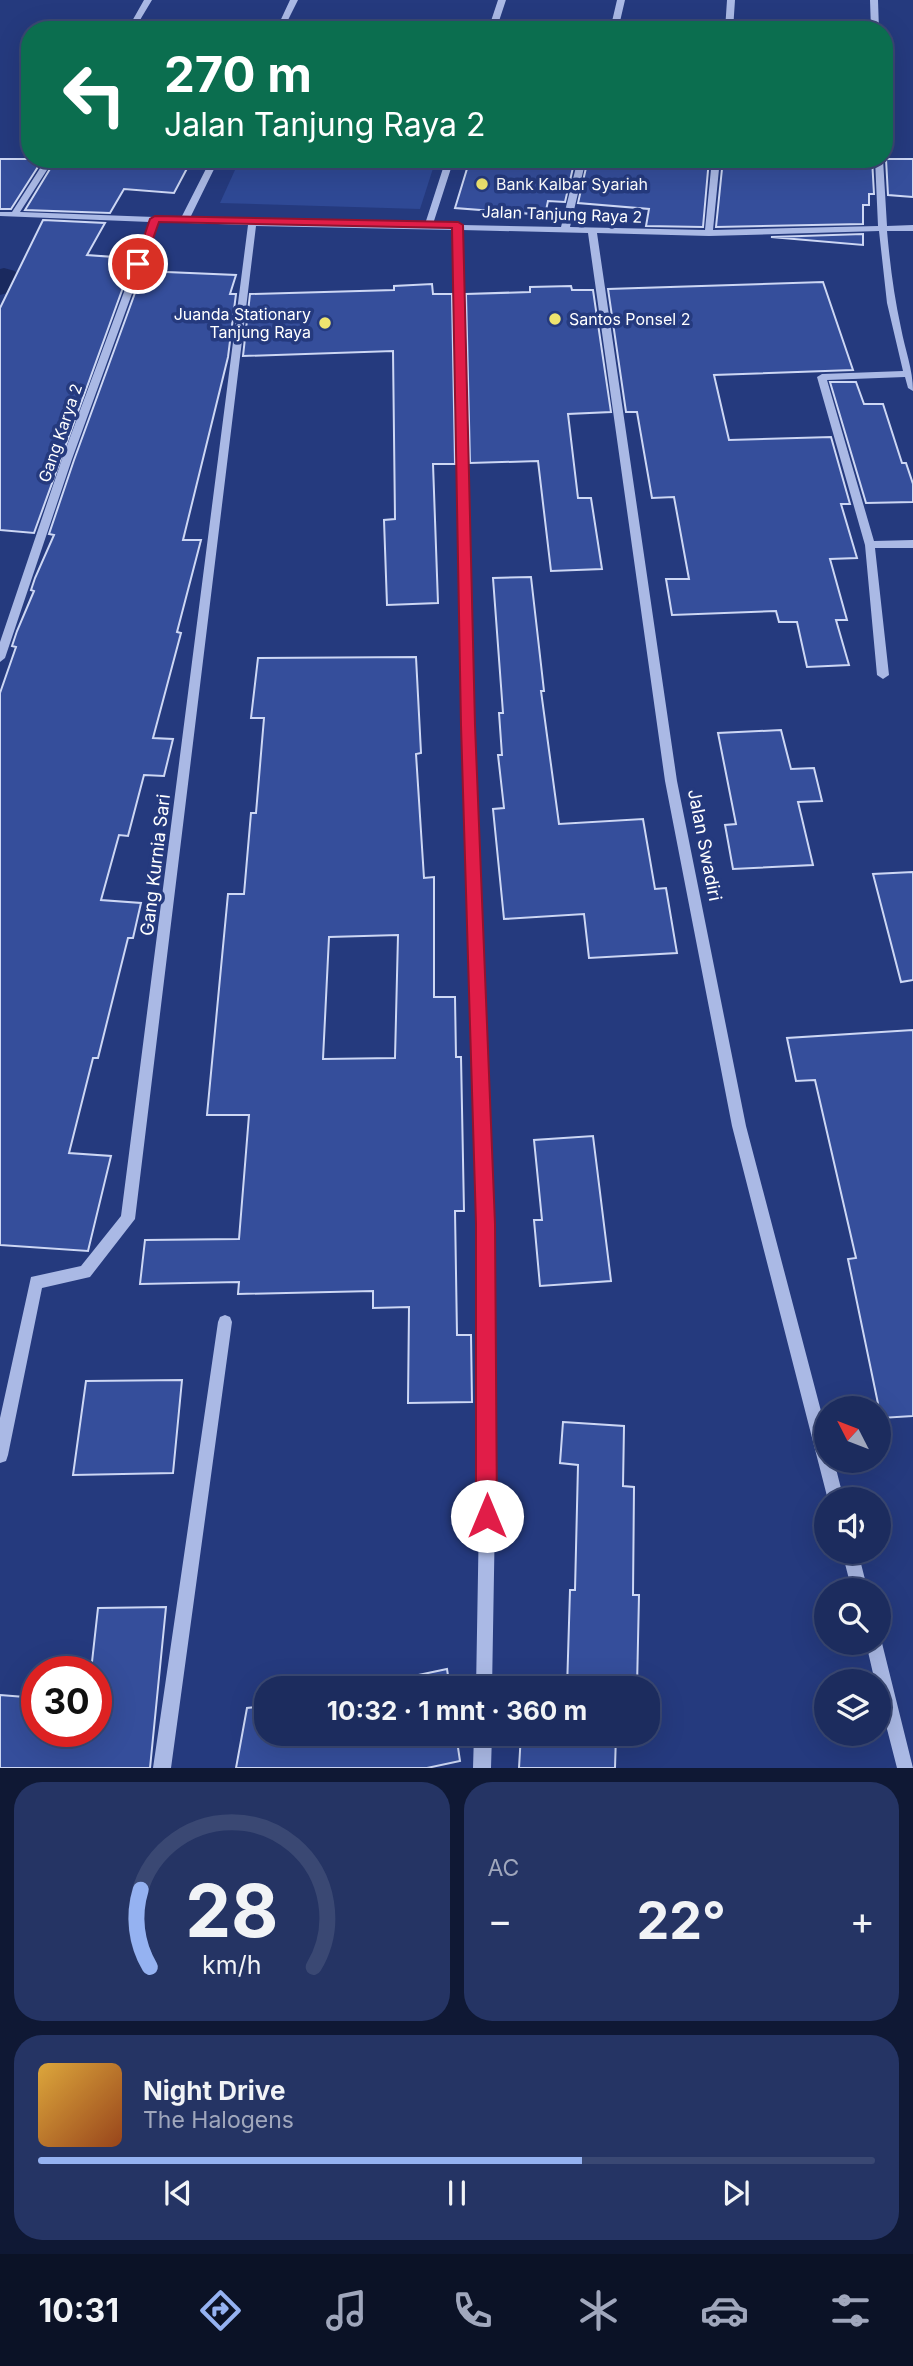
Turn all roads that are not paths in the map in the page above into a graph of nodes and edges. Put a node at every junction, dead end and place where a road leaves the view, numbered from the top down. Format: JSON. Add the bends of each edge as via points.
{"nodes":[{"id":1,"x":148,"y":0,"type":"edge"},
{"id":2,"x":294,"y":0,"type":"edge"},
{"id":3,"x":502,"y":0,"type":"edge"},
{"id":4,"x":621,"y":0,"type":"edge"},
{"id":5,"x":731,"y":0,"type":"edge"},
{"id":6,"x":874,"y":0,"type":"edge"},
{"id":7,"x":135,"y":21,"type":"edge"},
{"id":8,"x":284,"y":21,"type":"edge"},
{"id":9,"x":495,"y":21,"type":"edge"},
{"id":10,"x":616,"y":21,"type":"edge"},
{"id":11,"x":730,"y":21,"type":"edge"},
{"id":12,"x":875,"y":21,"type":"edge"},
{"id":13,"x":44,"y":168,"type":"edge"},
{"id":14,"x":210,"y":168,"type":"edge"},
{"id":15,"x":447,"y":168,"type":"edge"},
{"id":16,"x":580,"y":168,"type":"edge"},
{"id":17,"x":715,"y":168,"type":"edge"},
{"id":18,"x":879,"y":168,"type":"edge"},
{"id":19,"x":0,"y":214,"type":"edge"},
{"id":20,"x":15,"y":214,"type":"junction"},
{"id":21,"x":155,"y":219,"type":"junction"},
{"id":22,"x":184,"y":221,"type":"junction"},
{"id":23,"x":253,"y":223,"type":"junction"},
{"id":24,"x":429,"y":225,"type":"junction"},
{"id":25,"x":458,"y":225,"type":"junction"},
{"id":26,"x":565,"y":229,"type":"junction"},
{"id":27,"x":592,"y":229,"type":"junction"},
{"id":28,"x":913,"y":229,"type":"edge"},
{"id":29,"x":881,"y":230,"type":"junction"},
{"id":30,"x":709,"y":233,"type":"junction"},
{"id":31,"x":911,"y":374,"type":"edge"},
{"id":32,"x":913,"y":388,"type":"edge"},
{"id":33,"x":913,"y":544,"type":"edge"},
{"id":34,"x":870,"y":545,"type":"junction"},
{"id":35,"x":0,"y":658,"type":"edge"},
{"id":36,"x":883,"y":675,"type":"dead end"},
{"id":37,"x":225,"y":1322,"type":"dead end"},
{"id":38,"x":814,"y":1415,"type":"edge"},
{"id":39,"x":0,"y":1455,"type":"edge"},
{"id":40,"x":877,"y":1655,"type":"edge"},
{"id":41,"x":484,"y":1676,"type":"edge"},
{"id":42,"x":483,"y":1746,"type":"edge"},
{"id":43,"x":162,"y":1768,"type":"edge"},
{"id":44,"x":482,"y":1768,"type":"edge"},
{"id":45,"x":906,"y":1768,"type":"edge"}],
"edges":[{"from":1,"to":7,"type":"street"},
{"from":2,"to":8,"type":"street"},
{"from":3,"to":9,"type":"street"},
{"from":4,"to":10,"type":"street"},
{"from":5,"to":11,"type":"street"},
{"from":6,"to":12,"type":"street"},
{"from":13,"to":20,"type":"street"},
{"from":14,"to":22,"type":"street"},
{"from":15,"to":24,"type":"street"},
{"from":16,"to":26,"type":"street"},
{"from":17,"to":30,"type":"street"},
{"from":18,"to":29,"type":"street"},
{"from":19,"to":20,"type":"street","name":"Jalan Tanjung Raya 2"},
{"from":20,"to":21,"type":"street","name":"Jalan Tanjung Raya 2"},
{"from":21,"to":22,"type":"street","name":"Jalan Tanjung Raya 2"},
{"from":21,"to":35,"type":"street","name":"Gang Karya 2"},
{"from":22,"to":23,"type":"street","name":"Jalan Tanjung Raya 2"},
{"from":23,"to":24,"type":"street","name":"Jalan Tanjung Raya 2"},
{"from":23,"to":39,"type":"street","name":"Gang Kurnia Sari","via":[[128,1219],[85,1272],[36,1282]]},
{"from":24,"to":25,"type":"street","name":"Jalan Tanjung Raya 2"},
{"from":25,"to":26,"type":"street","name":"Jalan Tanjung Raya 2"},
{"from":25,"to":41,"type":"street","via":[[468,725],[485,1224]]},
{"from":26,"to":27,"type":"street","name":"Jalan Tanjung Raya 2"},
{"from":27,"to":30,"type":"street","name":"Jalan Tanjung Raya 2"},
{"from":27,"to":38,"type":"street","name":"Jalan Swadiri","via":[[671,781],[739,1125]]},
{"from":28,"to":29,"type":"street","name":"Jalan Tanjung Raya 2"},
{"from":29,"to":30,"type":"street","name":"Jalan Tanjung Raya 2"},
{"from":29,"to":31,"type":"street","via":[[892,319]]},
{"from":31,"to":32,"type":"street"},
{"from":31,"to":34,"type":"street","via":[[822,377]]},
{"from":33,"to":34,"type":"street"},
{"from":34,"to":36,"type":"street"},
{"from":37,"to":43,"type":"street"},
{"from":40,"to":45,"type":"street"},
{"from":42,"to":44,"type":"street"}]}
